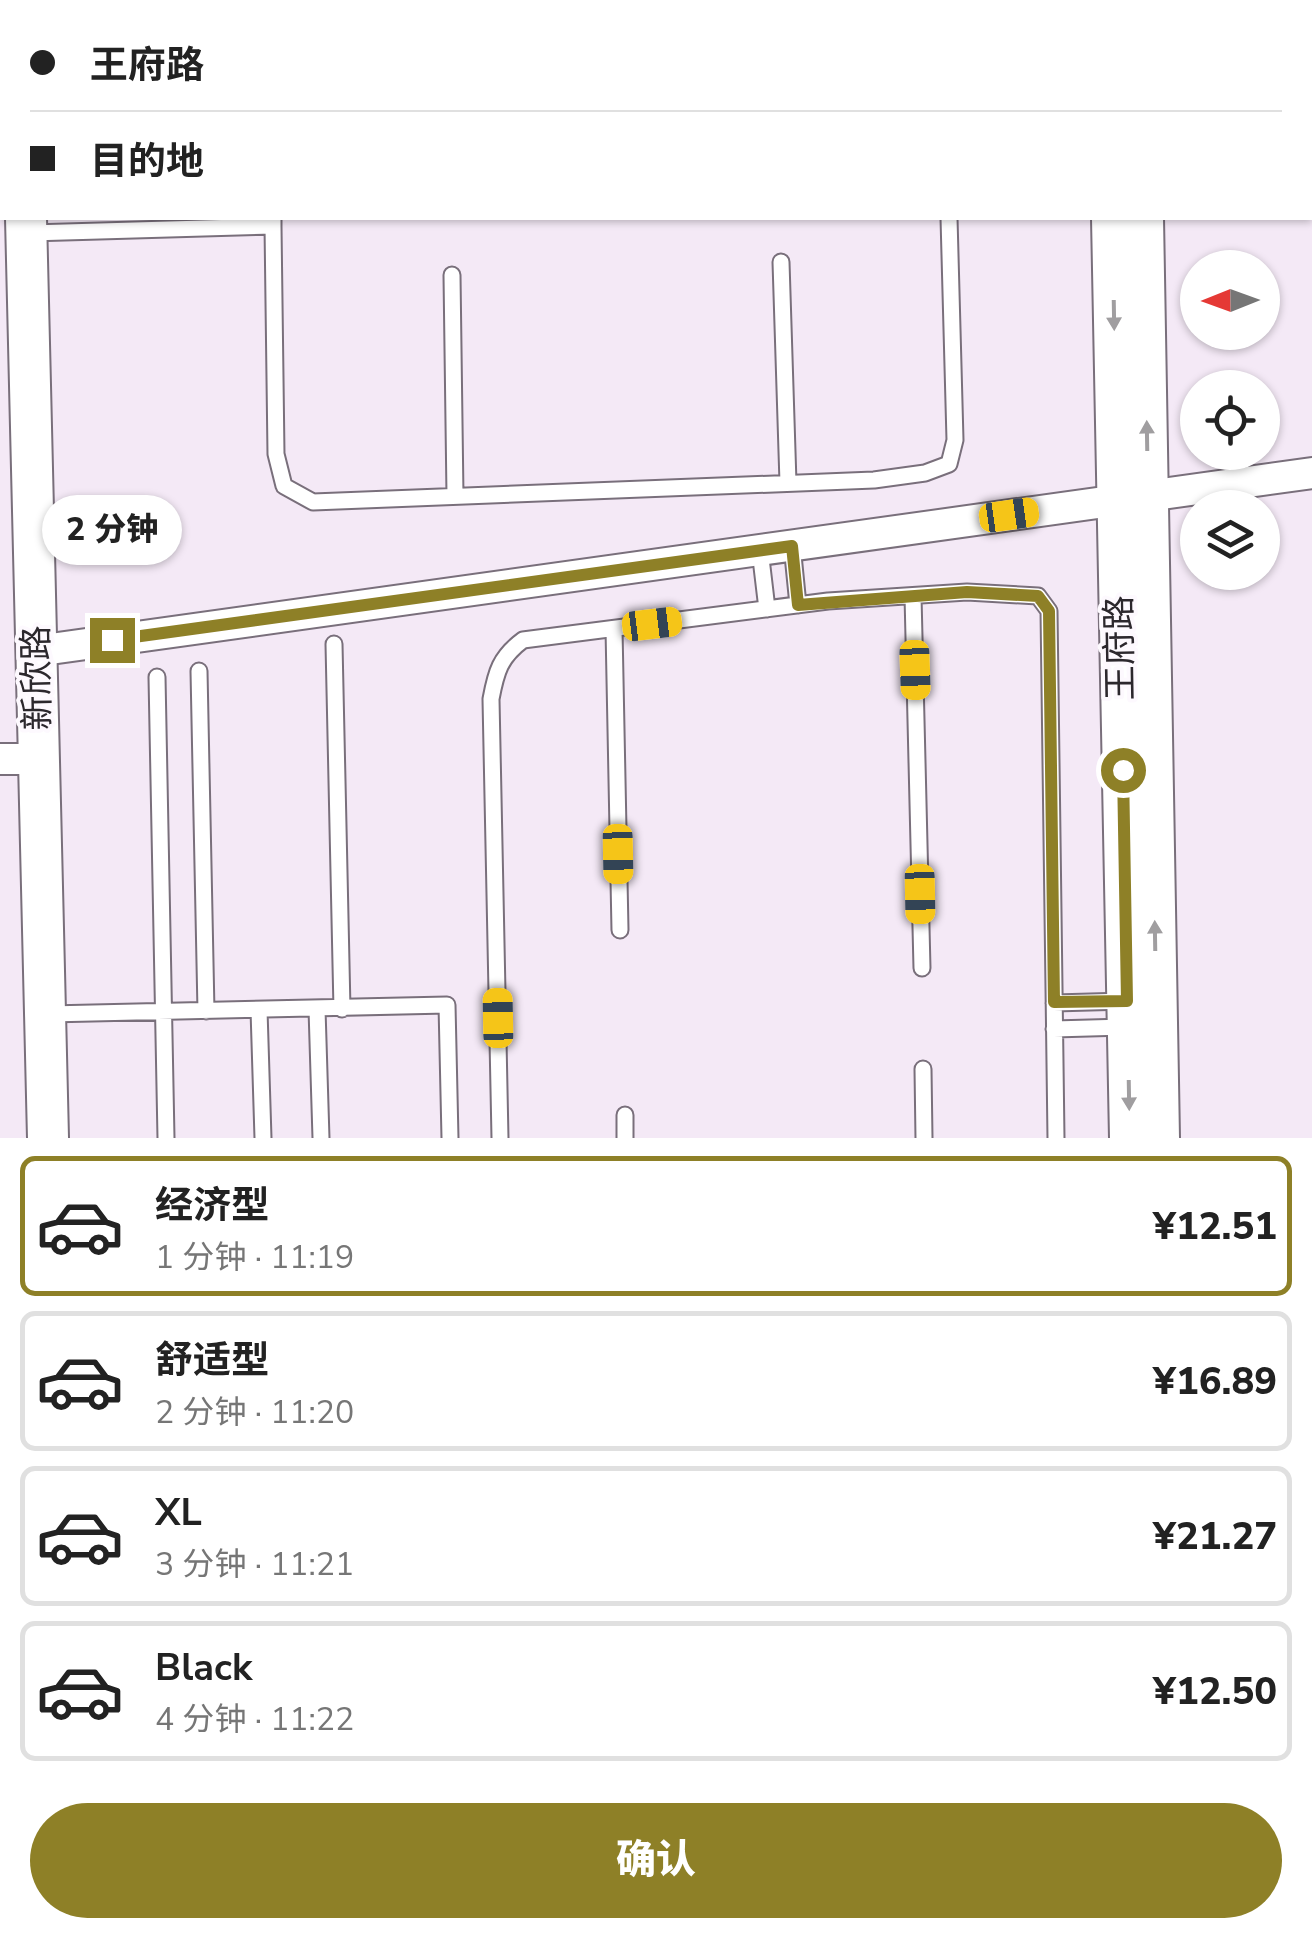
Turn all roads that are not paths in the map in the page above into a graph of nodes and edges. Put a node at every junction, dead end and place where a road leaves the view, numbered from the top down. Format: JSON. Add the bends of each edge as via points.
{"nodes":[{"id":1,"x":949,"y":220,"type":"edge"},
{"id":2,"x":1112,"y":220,"type":"edge"},
{"id":3,"x":1144,"y":220,"type":"edge"},
{"id":4,"x":273,"y":222,"type":"edge"},
{"id":5,"x":26,"y":225,"type":"edge"},
{"id":6,"x":781,"y":262,"type":"dead end"},
{"id":7,"x":452,"y":274,"type":"dead end"},
{"id":8,"x":1312,"y":473,"type":"edge"},
{"id":9,"x":788,"y":483,"type":"junction"},
{"id":10,"x":455,"y":496,"type":"junction"},
{"id":11,"x":1133,"y":498,"type":"junction"},
{"id":12,"x":792,"y":546,"type":"junction"},
{"id":13,"x":760,"y":550,"type":"junction"},
{"id":14,"x":913,"y":596,"type":"junction"},
{"id":15,"x":798,"y":605,"type":"junction"},
{"id":16,"x":767,"y":609,"type":"junction"},
{"id":17,"x":614,"y":629,"type":"junction"},
{"id":18,"x":334,"y":644,"type":"dead end"},
{"id":19,"x":36,"y":651,"type":"junction"},
{"id":20,"x":199,"y":671,"type":"dead end"},
{"id":21,"x":157,"y":677,"type":"dead end"},
{"id":22,"x":20,"y":759,"type":"edge"},
{"id":23,"x":620,"y":930,"type":"dead end"},
{"id":24,"x":922,"y":968,"type":"dead end"},
{"id":25,"x":1054,"y":1002,"type":"junction"},
{"id":26,"x":318,"y":1009,"type":"junction"},
{"id":27,"x":342,"y":1009,"type":"junction"},
{"id":28,"x":259,"y":1010,"type":"junction"},
{"id":29,"x":206,"y":1011,"type":"junction"},
{"id":30,"x":163,"y":1012,"type":"junction"},
{"id":31,"x":44,"y":1014,"type":"junction"},
{"id":32,"x":1142,"y":1014,"type":"junction"},
{"id":33,"x":1054,"y":1029,"type":"junction"},
{"id":34,"x":923,"y":1068,"type":"dead end"},
{"id":35,"x":625,"y":1115,"type":"dead end"},
{"id":36,"x":48,"y":1138,"type":"edge"},
{"id":37,"x":166,"y":1138,"type":"edge"},
{"id":38,"x":262,"y":1138,"type":"edge"},
{"id":39,"x":321,"y":1138,"type":"edge"},
{"id":40,"x":450,"y":1138,"type":"edge"},
{"id":41,"x":500,"y":1138,"type":"edge"},
{"id":42,"x":625,"y":1138,"type":"edge"},
{"id":43,"x":924,"y":1138,"type":"edge"},
{"id":44,"x":1056,"y":1138,"type":"edge"},
{"id":45,"x":1130,"y":1138,"type":"edge"},
{"id":46,"x":1159,"y":1138,"type":"edge"}],
"edges":[{"from":1,"to":9,"type":"lane","via":[[955,440],[949,464],[874,480]]},
{"from":2,"to":11,"type":"street","name":"王府路","one_way":true},
{"from":11,"to":3,"type":"street","name":"王府路","one_way":true},
{"from":4,"to":5,"type":"lane"},
{"from":4,"to":10,"type":"lane","via":[[276,454],[284,486],[312,502]]},
{"from":5,"to":19,"type":"street","name":"新欣路"},
{"from":6,"to":9,"type":"lane"},
{"from":7,"to":10,"type":"lane"},
{"from":8,"to":11,"type":"street"},
{"from":9,"to":10,"type":"lane"},
{"from":11,"to":12,"type":"street"},
{"from":11,"to":32,"type":"street","name":"王府路"},
{"from":12,"to":13,"type":"street"},
{"from":12,"to":15,"type":"lane"},
{"from":13,"to":16,"type":"lane"},
{"from":13,"to":19,"type":"street"},
{"from":14,"to":15,"type":"lane"},
{"from":14,"to":24,"type":"lane"},
{"from":14,"to":25,"type":"lane","via":[[1017,592],[1038,596],[1049,611]]},
{"from":15,"to":16,"type":"lane"},
{"from":16,"to":17,"type":"lane"},
{"from":17,"to":23,"type":"lane"},
{"from":17,"to":41,"type":"lane","via":[[523,640],[496,668],[491,699]]},
{"from":18,"to":27,"type":"lane"},
{"from":19,"to":22,"type":"street","name":"新欣路"},
{"from":20,"to":29,"type":"lane"},
{"from":21,"to":30,"type":"lane"},
{"from":22,"to":31,"type":"street","name":"新欣路"},
{"from":25,"to":32,"type":"lane"},
{"from":25,"to":33,"type":"lane"},
{"from":26,"to":27,"type":"lane"},
{"from":26,"to":28,"type":"lane"},
{"from":26,"to":39,"type":"lane"},
{"from":27,"to":40,"type":"lane","via":[[447,1004]]},
{"from":28,"to":29,"type":"lane"},
{"from":28,"to":38,"type":"lane"},
{"from":29,"to":30,"type":"lane"},
{"from":30,"to":31,"type":"lane"},
{"from":30,"to":37,"type":"lane"},
{"from":31,"to":36,"type":"street","name":"新欣路"},
{"from":32,"to":33,"type":"lane"},
{"from":32,"to":45,"type":"street","name":"王府路","one_way":true},
{"from":32,"to":46,"type":"street","name":"王府路"},
{"from":33,"to":44,"type":"lane"},
{"from":34,"to":43,"type":"lane"},
{"from":35,"to":42,"type":"lane"}]}
